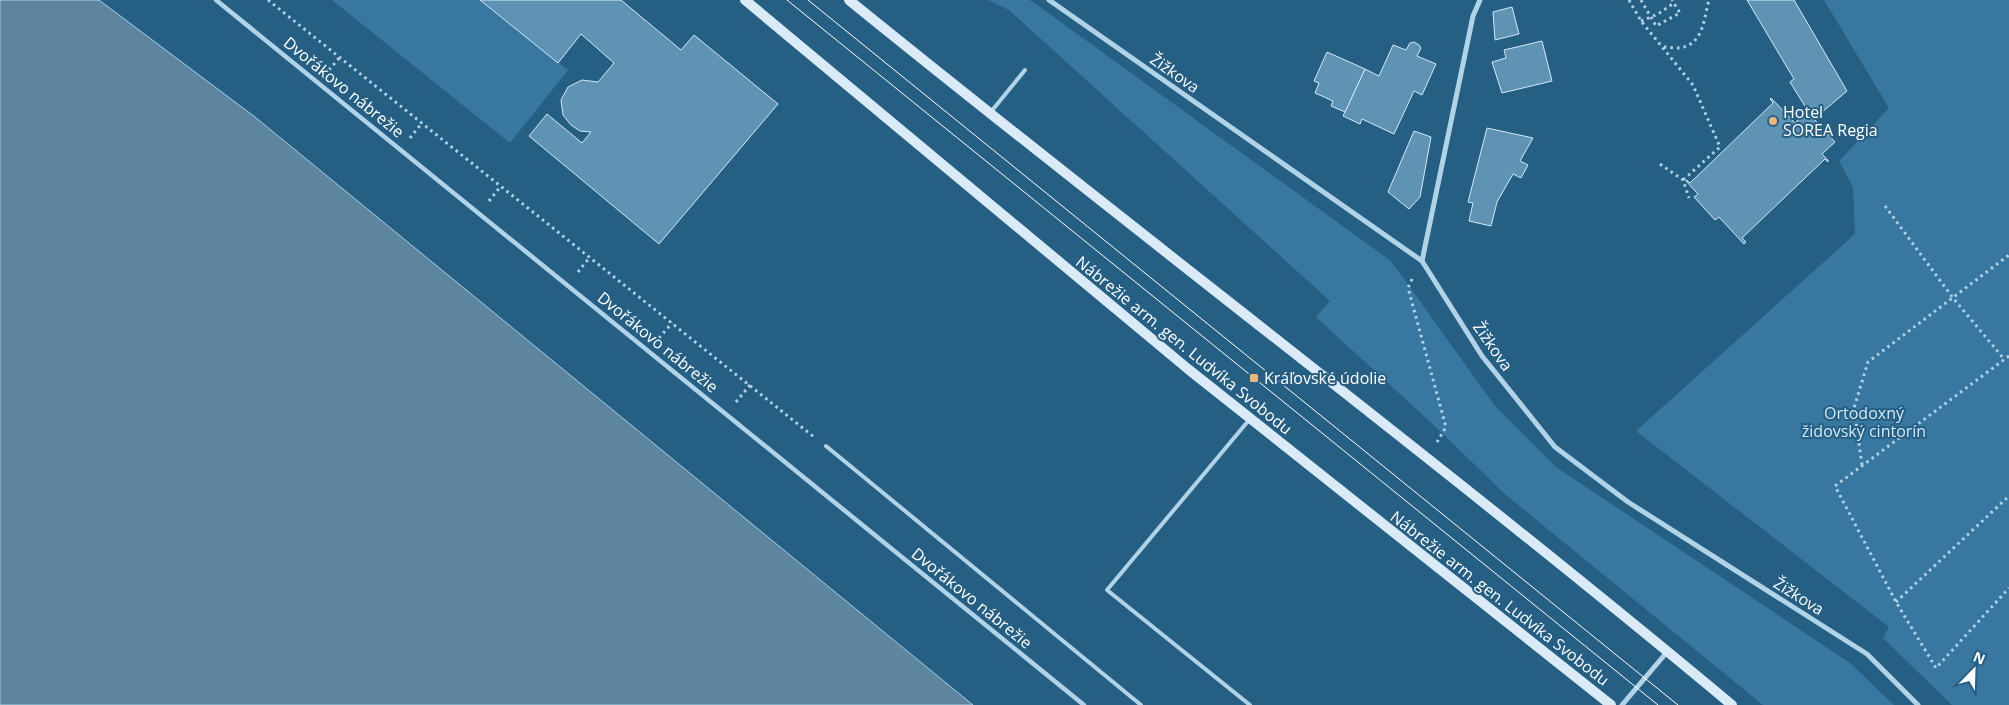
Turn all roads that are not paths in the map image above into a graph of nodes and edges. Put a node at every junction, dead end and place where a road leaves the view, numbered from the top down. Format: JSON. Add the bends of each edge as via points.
{"nodes":[{"id":1,"x":216,"y":0,"type":"edge"},
{"id":2,"x":744,"y":0,"type":"edge"},
{"id":3,"x":849,"y":0,"type":"edge"},
{"id":4,"x":1049,"y":0,"type":"edge"},
{"id":5,"x":1480,"y":0,"type":"edge"},
{"id":6,"x":1025,"y":70,"type":"dead end"},
{"id":7,"x":989,"y":114,"type":"junction"},
{"id":8,"x":1422,"y":261,"type":"junction"},
{"id":9,"x":1250,"y":419,"type":"junction"},
{"id":10,"x":826,"y":446,"type":"road end"},
{"id":11,"x":1668,"y":651,"type":"junction"},
{"id":12,"x":1084,"y":705,"type":"edge"},
{"id":13,"x":1141,"y":705,"type":"edge"},
{"id":14,"x":1250,"y":705,"type":"edge"},
{"id":15,"x":1610,"y":705,"type":"edge"},
{"id":16,"x":1622,"y":705,"type":"edge"},
{"id":17,"x":1732,"y":705,"type":"edge"},
{"id":18,"x":1918,"y":705,"type":"edge"}],
"edges":[{"from":1,"to":12,"type":"street","name":"Dvořákovo nábrežie"},
{"from":2,"to":9,"type":"main road","name":"Nábrežie arm. gen. Ludvíka Svobodu"},
{"from":3,"to":7,"type":"main road"},
{"from":4,"to":8,"type":"street","name":"Žižkova"},
{"from":5,"to":8,"type":"street","via":[[1473,16]]},
{"from":6,"to":7,"type":"lane"},
{"from":7,"to":11,"type":"main road"},
{"from":8,"to":18,"type":"street","name":"Žižkova","via":[[1482,356],[1555,447],[1628,502],[1867,654]]},
{"from":9,"to":14,"type":"lane","via":[[1107,590]]},
{"from":9,"to":15,"type":"main road","name":"Nábrežie arm. gen. Ludvíka Svobodu"},
{"from":10,"to":13,"type":"lane"},
{"from":11,"to":16,"type":"street"},
{"from":11,"to":17,"type":"main road"}]}
